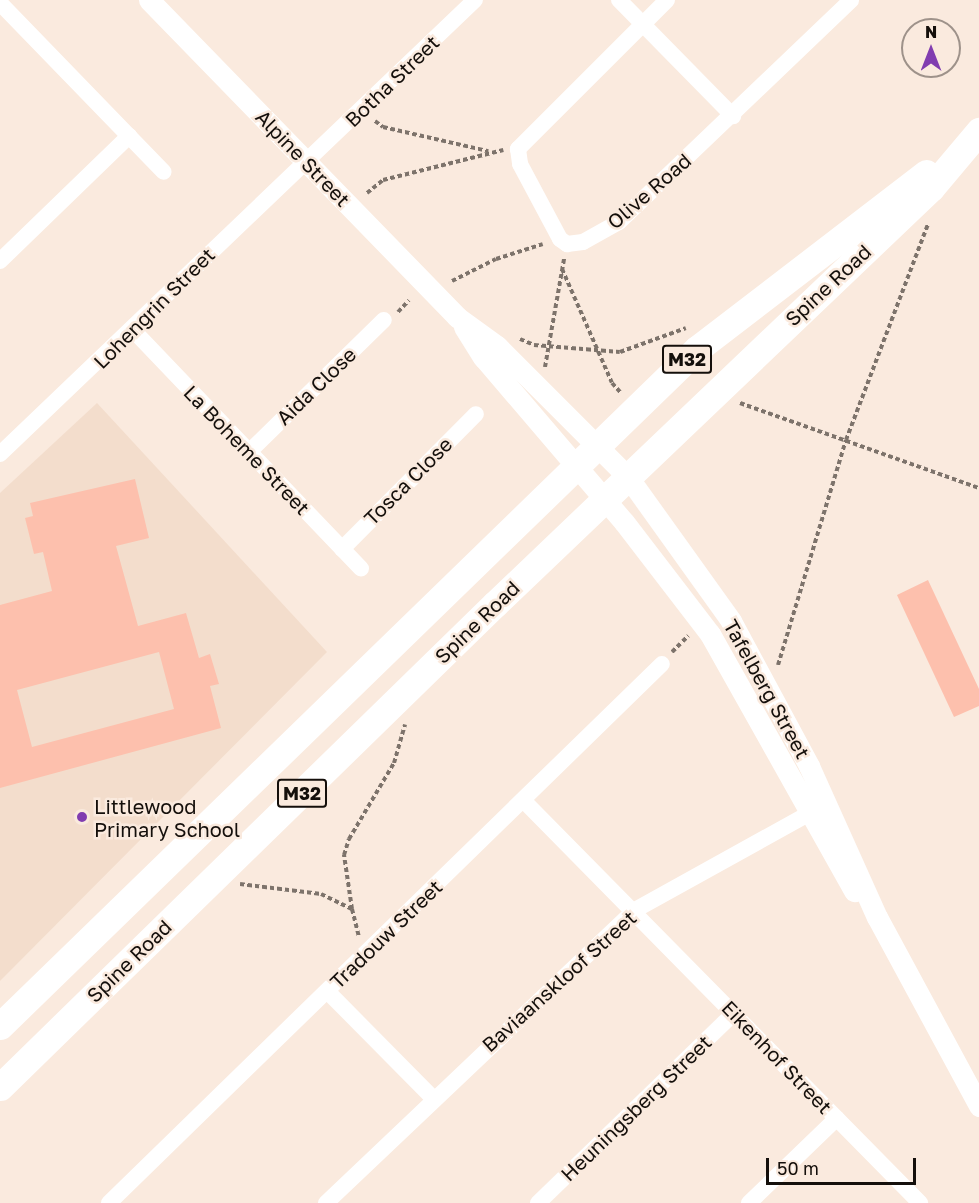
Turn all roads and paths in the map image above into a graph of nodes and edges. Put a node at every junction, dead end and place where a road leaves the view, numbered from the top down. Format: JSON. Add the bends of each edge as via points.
{"nodes":[{"id":1,"x":148,"y":0,"type":"edge"},
{"id":2,"x":475,"y":0,"type":"edge"},
{"id":3,"x":619,"y":0,"type":"edge"},
{"id":4,"x":666,"y":0,"type":"edge"},
{"id":5,"x":851,"y":0,"type":"edge"},
{"id":6,"x":0,"y":3,"type":"edge"},
{"id":7,"x":642,"y":23,"type":"junction"},
{"id":8,"x":733,"y":116,"type":"junction"},
{"id":9,"x":375,"y":121,"type":"dead end"},
{"id":10,"x":979,"y":131,"type":"edge"},
{"id":11,"x":129,"y":136,"type":"junction"},
{"id":12,"x":518,"y":149,"type":"junction"},
{"id":13,"x":489,"y":151,"type":"junction"},
{"id":14,"x":953,"y":157,"type":"junction"},
{"id":15,"x":308,"y":161,"type":"junction"},
{"id":16,"x":164,"y":172,"type":"dead end"},
{"id":17,"x":367,"y":193,"type":"dead end"},
{"id":18,"x":934,"y":216,"type":"dead end"},
{"id":19,"x":563,"y":241,"type":"junction"},
{"id":20,"x":0,"y":261,"type":"edge"},
{"id":21,"x":562,"y":269,"type":"junction"},
{"id":22,"x":452,"y":281,"type":"dead end"},
{"id":23,"x":457,"y":317,"type":"junction"},
{"id":24,"x":384,"y":320,"type":"dead end"},
{"id":25,"x":698,"y":324,"type":"dead end"},
{"id":26,"x":134,"y":330,"type":"junction"},
{"id":27,"x":508,"y":338,"type":"dead end"},
{"id":28,"x":549,"y":346,"type":"junction"},
{"id":29,"x":599,"y":353,"type":"junction"},
{"id":30,"x":543,"y":372,"type":"dead end"},
{"id":31,"x":619,"y":393,"type":"dead end"},
{"id":32,"x":735,"y":403,"type":"dead end"},
{"id":33,"x":476,"y":414,"type":"dead end"},
{"id":34,"x":846,"y":440,"type":"junction"},
{"id":35,"x":597,"y":442,"type":"junction"},
{"id":36,"x":248,"y":453,"type":"junction"},
{"id":37,"x":0,"y":454,"type":"edge"},
{"id":38,"x":575,"y":466,"type":"junction"},
{"id":39,"x":628,"y":477,"type":"junction"},
{"id":40,"x":979,"y":488,"type":"edge"},
{"id":41,"x":605,"y":499,"type":"junction"},
{"id":42,"x":342,"y":549,"type":"junction"},
{"id":43,"x":361,"y":569,"type":"dead end"},
{"id":44,"x":693,"y":632,"type":"dead end"},
{"id":45,"x":663,"y":662,"type":"joint"},
{"id":46,"x":775,"y":677,"type":"dead end"},
{"id":47,"x":407,"y":718,"type":"dead end"},
{"id":48,"x":523,"y":800,"type":"junction"},
{"id":49,"x":817,"y":809,"type":"junction"},
{"id":50,"x":234,"y":884,"type":"dead end"},
{"id":51,"x":352,"y":909,"type":"junction"},
{"id":52,"x":635,"y":910,"type":"junction"},
{"id":53,"x":363,"y":942,"type":"dead end"},
{"id":54,"x":327,"y":991,"type":"junction"},
{"id":55,"x":734,"y":1012,"type":"junction"},
{"id":56,"x":0,"y":1026,"type":"edge"},
{"id":57,"x":0,"y":1087,"type":"edge"},
{"id":58,"x":433,"y":1098,"type":"junction"},
{"id":59,"x":979,"y":1106,"type":"edge"},
{"id":60,"x":837,"y":1118,"type":"junction"},
{"id":61,"x":109,"y":1203,"type":"edge"},
{"id":62,"x":326,"y":1203,"type":"edge"},
{"id":63,"x":538,"y":1203,"type":"edge"},
{"id":64,"x":749,"y":1203,"type":"edge"},
{"id":65,"x":920,"y":1203,"type":"edge"}],
"edges":[{"from":1,"to":15,"type":"street","name":"Alpine Street"},
{"from":2,"to":15,"type":"street","name":"Botha Street"},
{"from":3,"to":7,"type":"street"},
{"from":4,"to":7,"type":"street"},
{"from":5,"to":8,"type":"street","name":"Olive Road"},
{"from":6,"to":11,"type":"street"},
{"from":7,"to":8,"type":"street"},
{"from":7,"to":12,"type":"street"},
{"from":8,"to":19,"type":"street","name":"Olive Road","via":[[619,222],[583,242]]},
{"from":9,"to":13,"type":"path","via":[[382,127]]},
{"from":10,"to":14,"type":"main road","name":"Spine Road","number":"M32"},
{"from":11,"to":16,"type":"street"},
{"from":11,"to":20,"type":"street"},
{"from":12,"to":13,"type":"path"},
{"from":12,"to":19,"type":"street","via":[[520,164]]},
{"from":13,"to":17,"type":"path","via":[[383,180]]},
{"from":14,"to":35,"type":"main road","name":"Spine Road","number":"M32","via":[[920,177],[728,324]]},
{"from":14,"to":39,"type":"main road","name":"Spine Road","number":"M32","via":[[931,189]]},
{"from":15,"to":23,"type":"street","name":"Alpine Street"},
{"from":15,"to":26,"type":"street","name":"Lohengrin Street","via":[[282,180]]},
{"from":18,"to":34,"type":"path"},
{"from":19,"to":21,"type":"path"},
{"from":19,"to":22,"type":"path","via":[[496,259]]},
{"from":21,"to":28,"type":"path"},
{"from":21,"to":29,"type":"path"},
{"from":23,"to":35,"type":"street","name":"Alpine Street","via":[[497,346]]},
{"from":23,"to":38,"type":"street","name":"Alpine Street","via":[[483,357]]},
{"from":24,"to":36,"type":"street","name":"Aida Close"},
{"from":25,"to":29,"type":"path","via":[[640,346]]},
{"from":26,"to":36,"type":"street","name":"La Boheme Street"},
{"from":26,"to":37,"type":"street","name":"Lohengrin Street"},
{"from":27,"to":28,"type":"path"},
{"from":28,"to":29,"type":"path"},
{"from":28,"to":30,"type":"path"},
{"from":29,"to":31,"type":"path"},
{"from":32,"to":34,"type":"path","via":[[749,403]]},
{"from":33,"to":42,"type":"street","name":"Tosca Close"},
{"from":34,"to":40,"type":"path"},
{"from":34,"to":46,"type":"path"},
{"from":35,"to":38,"type":"main road","name":"Spine Road","number":"M32"},
{"from":35,"to":39,"type":"street","name":"Tafelberg Street"},
{"from":36,"to":42,"type":"street","name":"La Boheme Street"},
{"from":38,"to":41,"type":"street","name":"Tafelberg Street"},
{"from":38,"to":56,"type":"main road","name":"Spine Road","number":"M32"},
{"from":39,"to":41,"type":"main road","name":"Spine Road","number":"M32"},
{"from":39,"to":49,"type":"street","name":"Tafelberg Street","via":[[731,621]]},
{"from":41,"to":49,"type":"street","name":"Tafelberg Street","via":[[710,634]]},
{"from":41,"to":57,"type":"main road","name":"Spine Road","number":"M32"},
{"from":42,"to":43,"type":"street","name":"La Boheme Street"},
{"from":44,"to":45,"type":"path"},
{"from":45,"to":48,"type":"street","name":"Tradouw Street"},
{"from":47,"to":51,"type":"path","via":[[394,763],[344,855]]},
{"from":48,"to":52,"type":"street","name":"Eikenhof Street"},
{"from":48,"to":54,"type":"street","name":"Tradouw Street"},
{"from":49,"to":52,"type":"street","name":"Baviaanskloof Street"},
{"from":49,"to":59,"type":"street","name":"Tafelberg Street","via":[[862,905],[877,917]]},
{"from":50,"to":51,"type":"path","via":[[300,889]]},
{"from":51,"to":53,"type":"path"},
{"from":52,"to":55,"type":"street","name":"Eikenhof Street"},
{"from":52,"to":58,"type":"street","name":"Baviaanskloof Street"},
{"from":54,"to":58,"type":"street"},
{"from":54,"to":61,"type":"street","name":"Tradouw Street"},
{"from":55,"to":60,"type":"street","name":"Eikenhof Street"},
{"from":55,"to":63,"type":"street","name":"Heuningsberg Street"},
{"from":58,"to":62,"type":"street","name":"Baviaanskloof Street"},
{"from":60,"to":64,"type":"street"},
{"from":60,"to":65,"type":"street","name":"Eikenhof Street"}]}
